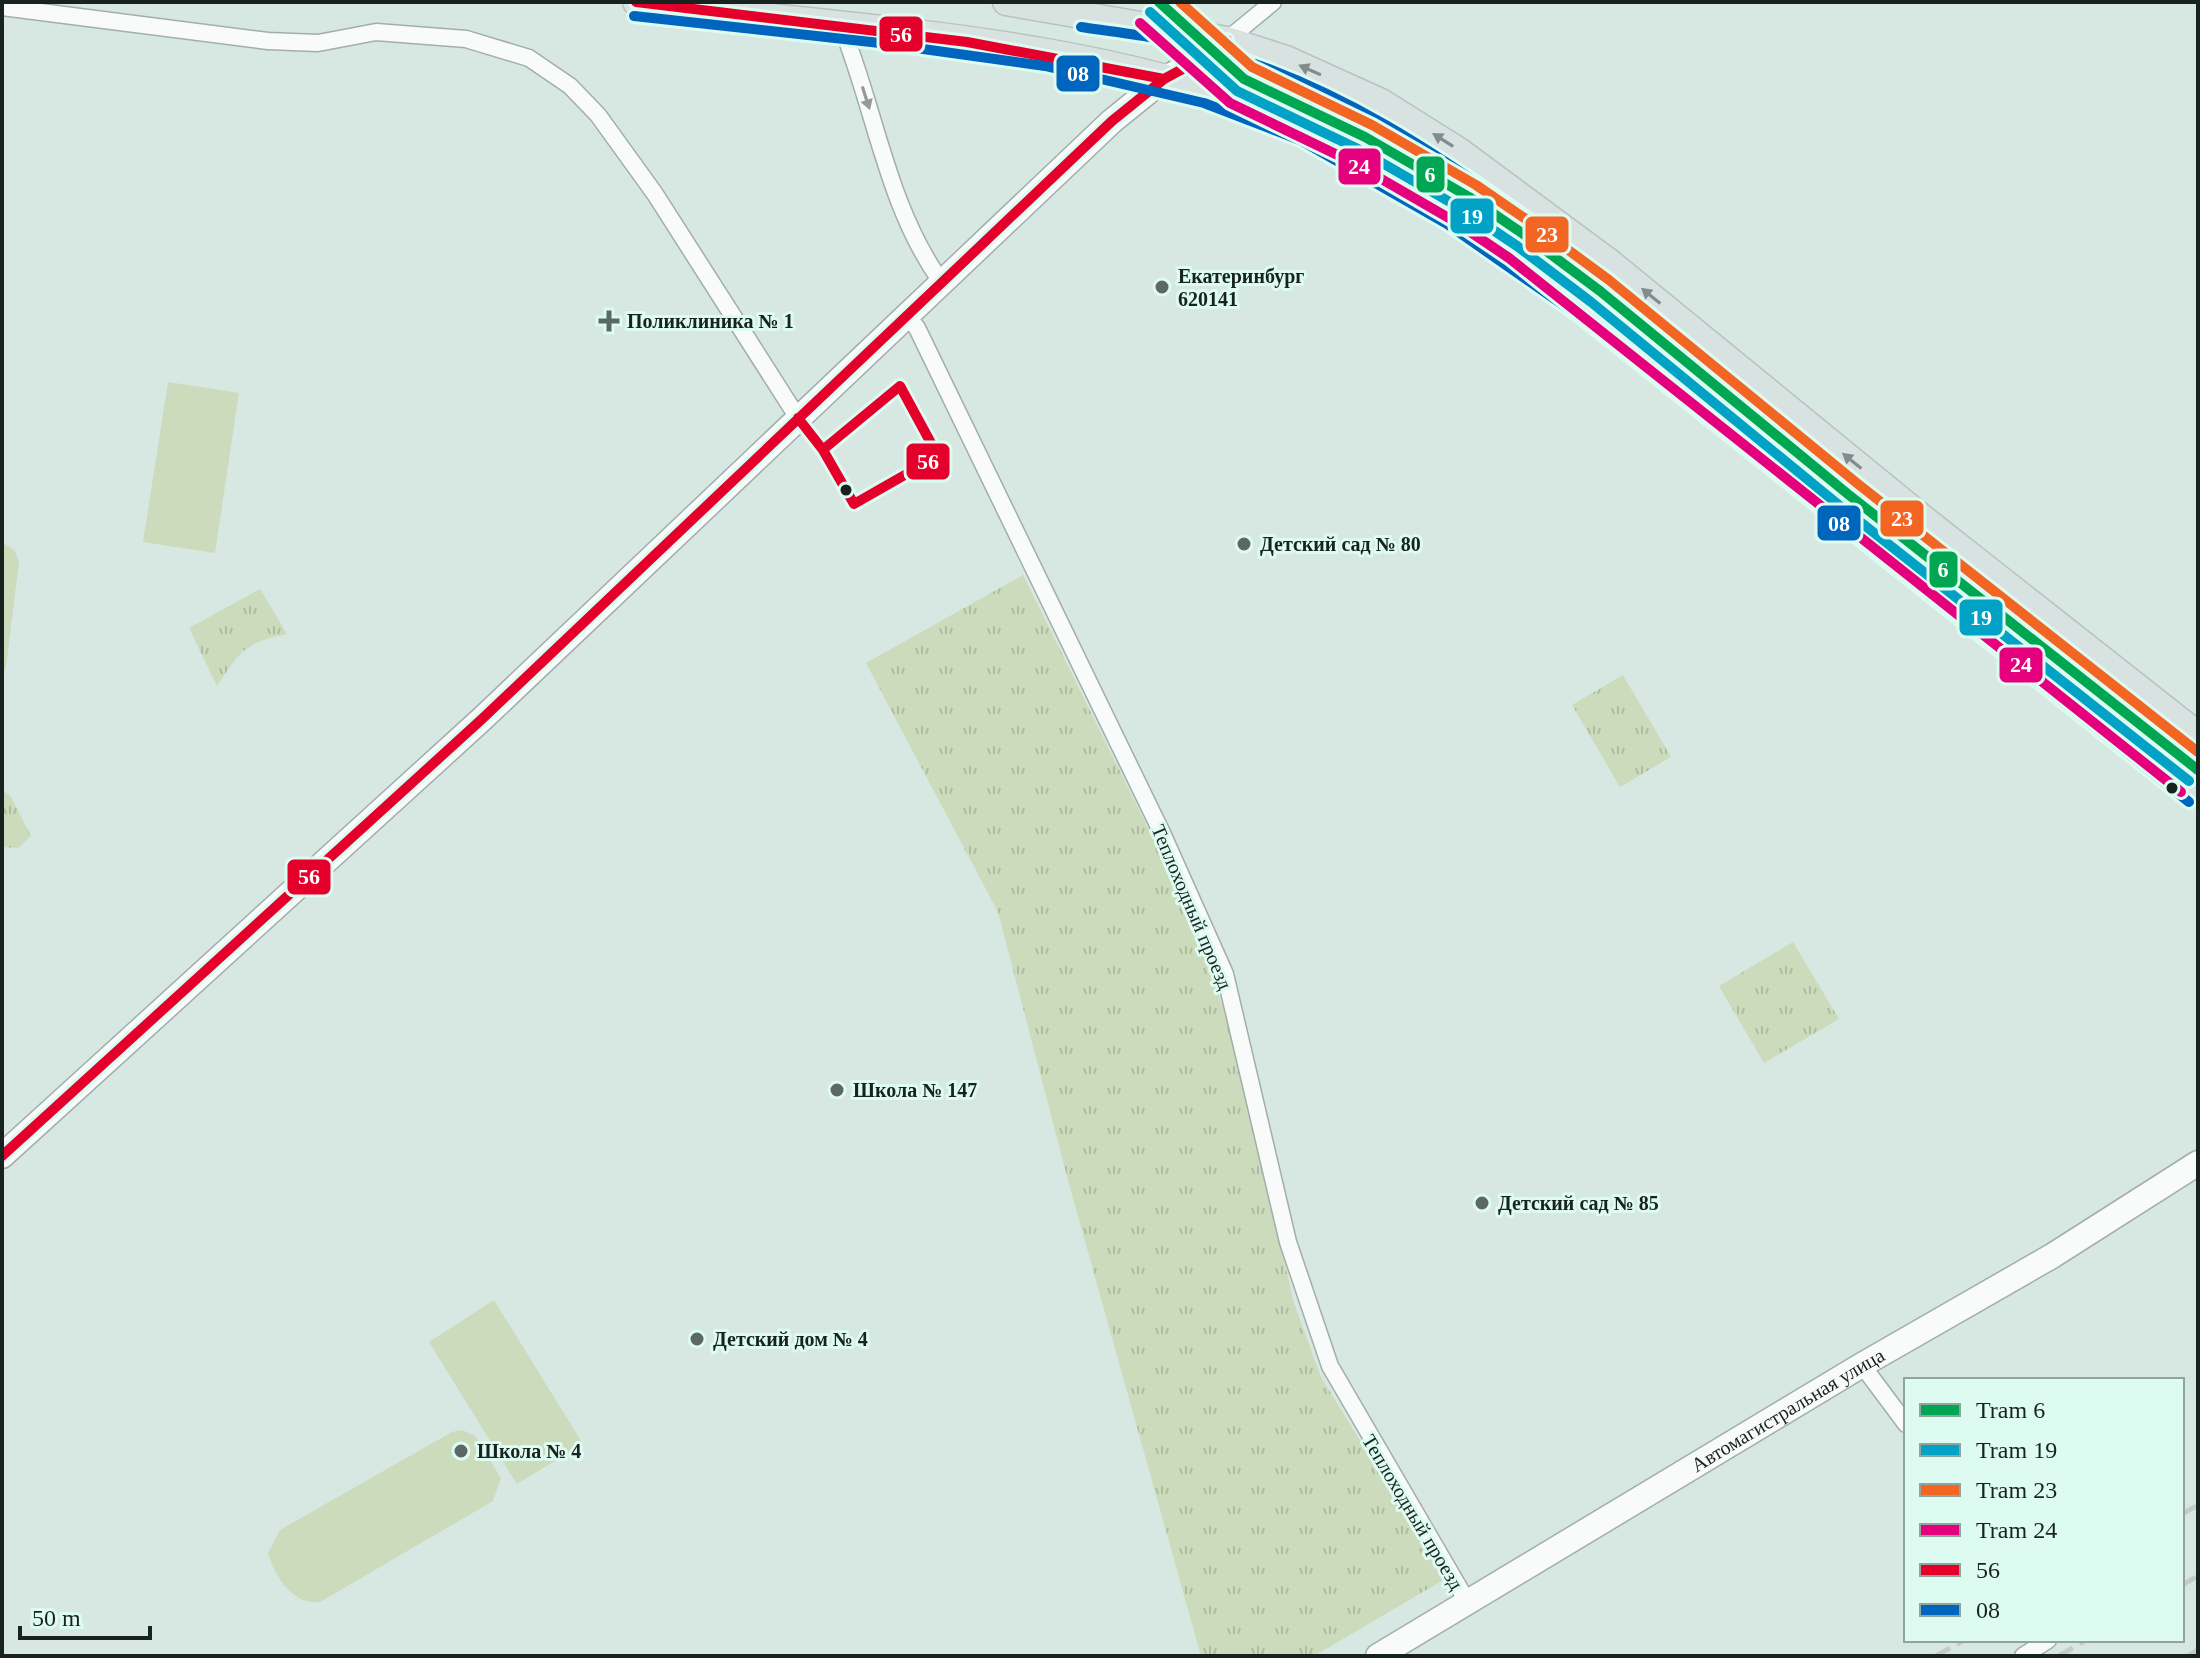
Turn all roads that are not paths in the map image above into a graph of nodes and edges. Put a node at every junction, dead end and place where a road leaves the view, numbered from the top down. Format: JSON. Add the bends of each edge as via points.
{"nodes":[{"id":1,"x":636,"y":2,"type":"edge"},
{"id":2,"x":1006,"y":2,"type":"edge"},
{"id":3,"x":1273,"y":2,"type":"edge"},
{"id":4,"x":2,"y":7,"type":"edge"},
{"id":5,"x":841,"y":25,"type":"junction"},
{"id":6,"x":1227,"y":40,"type":"junction"},
{"id":7,"x":1164,"y":79,"type":"junction"},
{"id":8,"x":940,"y":280,"type":"junction"},
{"id":9,"x":906,"y":315,"type":"junction"},
{"id":10,"x":798,"y":418,"type":"junction"},
{"id":11,"x":2198,"y":735,"type":"edge"},
{"id":12,"x":2198,"y":791,"type":"edge"},
{"id":13,"x":2,"y":1156,"type":"edge"},
{"id":14,"x":2198,"y":1163,"type":"edge"},
{"id":15,"x":1862,"y":1365,"type":"junction"},
{"id":16,"x":1904,"y":1421,"type":"edge"},
{"id":17,"x":1468,"y":1603,"type":"junction"},
{"id":18,"x":2045,"y":1642,"type":"edge"},
{"id":19,"x":1378,"y":1656,"type":"edge"},
{"id":20,"x":2023,"y":1656,"type":"edge"}],
"edges":[{"from":1,"to":5,"type":"main road"},
{"from":2,"to":6,"type":"main road"},
{"from":3,"to":6,"type":"street"},
{"from":4,"to":10,"type":"street","via":[[268,41],[318,43],[376,32],[466,39],[529,58],[570,86],[598,115]]},
{"from":5,"to":7,"type":"main road","via":[[1075,57]]},
{"from":5,"to":8,"type":"street","one_way":true,"via":[[902,210],[920,252]]},
{"from":6,"to":7,"type":"main road"},
{"from":11,"to":6,"type":"main road","one_way":true,"via":[[1609,262],[1459,151],[1381,102],[1286,59]]},
{"from":7,"to":8,"type":"main road"},
{"from":7,"to":12,"type":"main road","via":[[1288,118],[1499,239]]},
{"from":8,"to":9,"type":"main road"},
{"from":9,"to":10,"type":"main road"},
{"from":9,"to":17,"type":"street","name":"Теплоходный проезд","via":[[917,328],[1162,833],[1225,974],[1288,1242],[1330,1366]]},
{"from":10,"to":13,"type":"main road","via":[[482,719]]},
{"from":14,"to":15,"type":"main road","name":"Автомагистральная улица","via":[[2052,1256]]},
{"from":15,"to":16,"type":"street"},
{"from":15,"to":17,"type":"main road","name":"Автомагистральная улица"},
{"from":17,"to":19,"type":"main road","name":"Автомагистральная улица"},
{"from":18,"to":20,"type":"street"}]}
